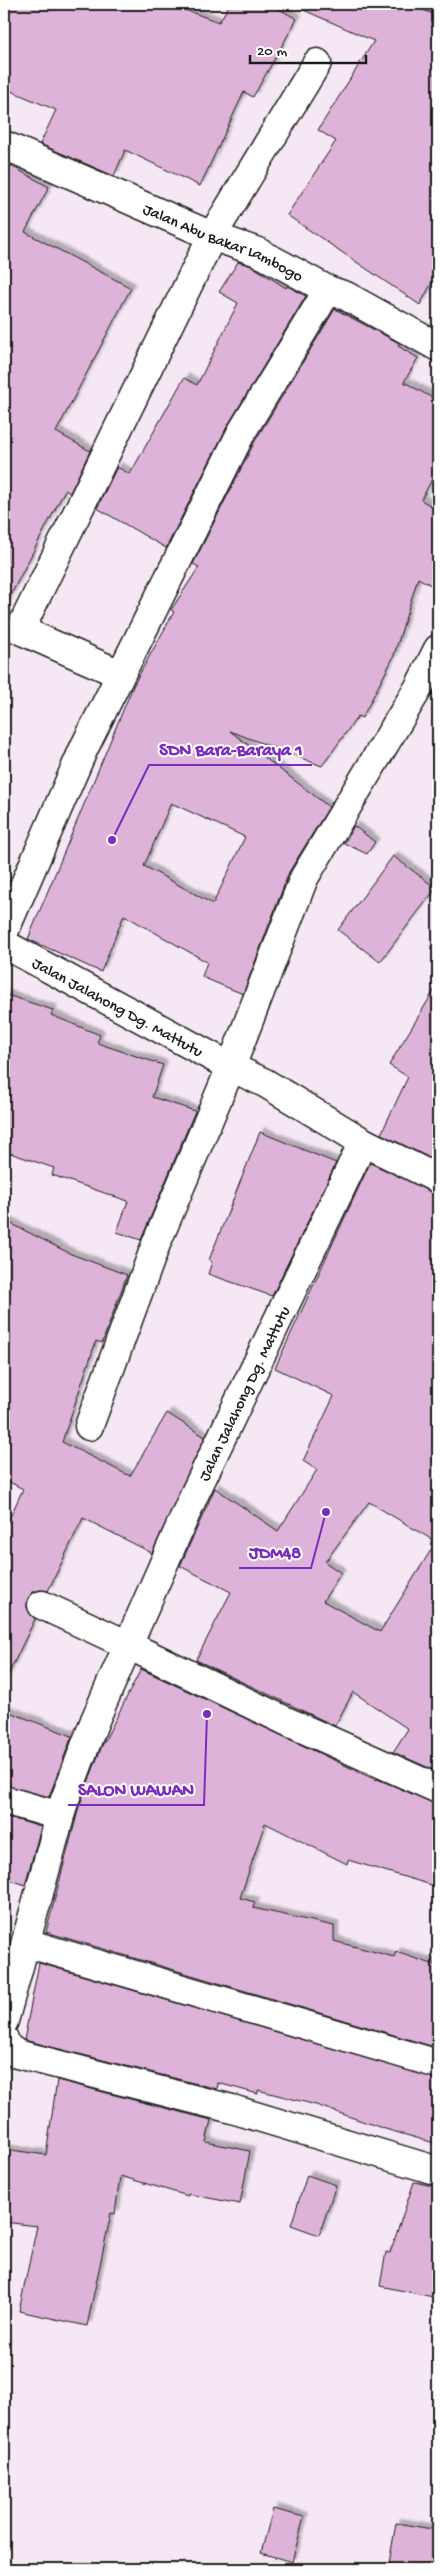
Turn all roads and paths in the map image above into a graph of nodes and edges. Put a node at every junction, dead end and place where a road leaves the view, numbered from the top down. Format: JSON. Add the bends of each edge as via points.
{"nodes":[{"id":1,"x":317,"y":63,"type":"dead end"},
{"id":2,"x":4,"y":145,"type":"edge"},
{"id":3,"x":212,"y":236,"type":"junction"},
{"id":4,"x":328,"y":290,"type":"junction"},
{"id":5,"x":438,"y":347,"type":"edge"},
{"id":6,"x":438,"y":649,"type":"edge"},
{"id":7,"x":120,"y":674,"type":"junction"},
{"id":8,"x":4,"y":932,"type":"edge"},
{"id":9,"x":4,"y":944,"type":"edge"},
{"id":10,"x":231,"y":1067,"type":"junction"},
{"id":11,"x":363,"y":1142,"type":"junction"},
{"id":12,"x":438,"y":1179,"type":"edge"},
{"id":13,"x":89,"y":1426,"type":"dead end"},
{"id":14,"x":42,"y":1605,"type":"dead end"},
{"id":15,"x":128,"y":1645,"type":"junction"},
{"id":16,"x":438,"y":1789,"type":"edge"},
{"id":17,"x":4,"y":1800,"type":"edge"},
{"id":18,"x":60,"y":1816,"type":"junction"},
{"id":19,"x":26,"y":1943,"type":"junction"},
{"id":20,"x":4,"y":2021,"type":"edge"},
{"id":21,"x":4,"y":2039,"type":"edge"},
{"id":22,"x":438,"y":2064,"type":"edge"},
{"id":23,"x":438,"y":2171,"type":"edge"}],
"edges":[{"from":1,"to":3,"type":"street"},
{"from":2,"to":3,"type":"street","name":"Jalan Abu Bakar Lambogo"},
{"from":3,"to":4,"type":"street","name":"Jalan Abu Bakar Lambogo","via":[[258,252]]},
{"from":3,"to":7,"type":"street","via":[[20,630]]},
{"from":4,"to":5,"type":"street","name":"Jalan Abu Bakar Lambogo","via":[[346,296]]},
{"from":4,"to":7,"type":"street","via":[[241,433]]},
{"from":6,"to":10,"type":"street","via":[[419,687],[304,878]]},
{"from":7,"to":8,"type":"street"},
{"from":9,"to":10,"type":"street","name":"Jalan Jalahong Dg. Mattutu"},
{"from":10,"to":11,"type":"street","name":"Jalan Jalahong Dg. Mattutu","via":[[266,1083]]},
{"from":10,"to":13,"type":"street","via":[[156,1244]]},
{"from":11,"to":12,"type":"street","name":"Jalan Jalahong Dg. Mattutu"},
{"from":11,"to":15,"type":"street","name":"Jalan Jalahong Dg. Mattutu","via":[[194,1495]]},
{"from":14,"to":15,"type":"street"},
{"from":15,"to":16,"type":"street"},
{"from":15,"to":18,"type":"street","name":"Jalan Jalahong Dg. Mattutu","via":[[95,1720]]},
{"from":17,"to":18,"type":"street"},
{"from":18,"to":19,"type":"street","name":"Jalan Jalahong Dg. Mattutu"},
{"from":19,"to":20,"type":"street","name":"Jalan Jalahong Dg. Mattutu"},
{"from":19,"to":22,"type":"street"},
{"from":21,"to":23,"type":"street","via":[[6,2046],[17,2054],[232,2109]]}]}
